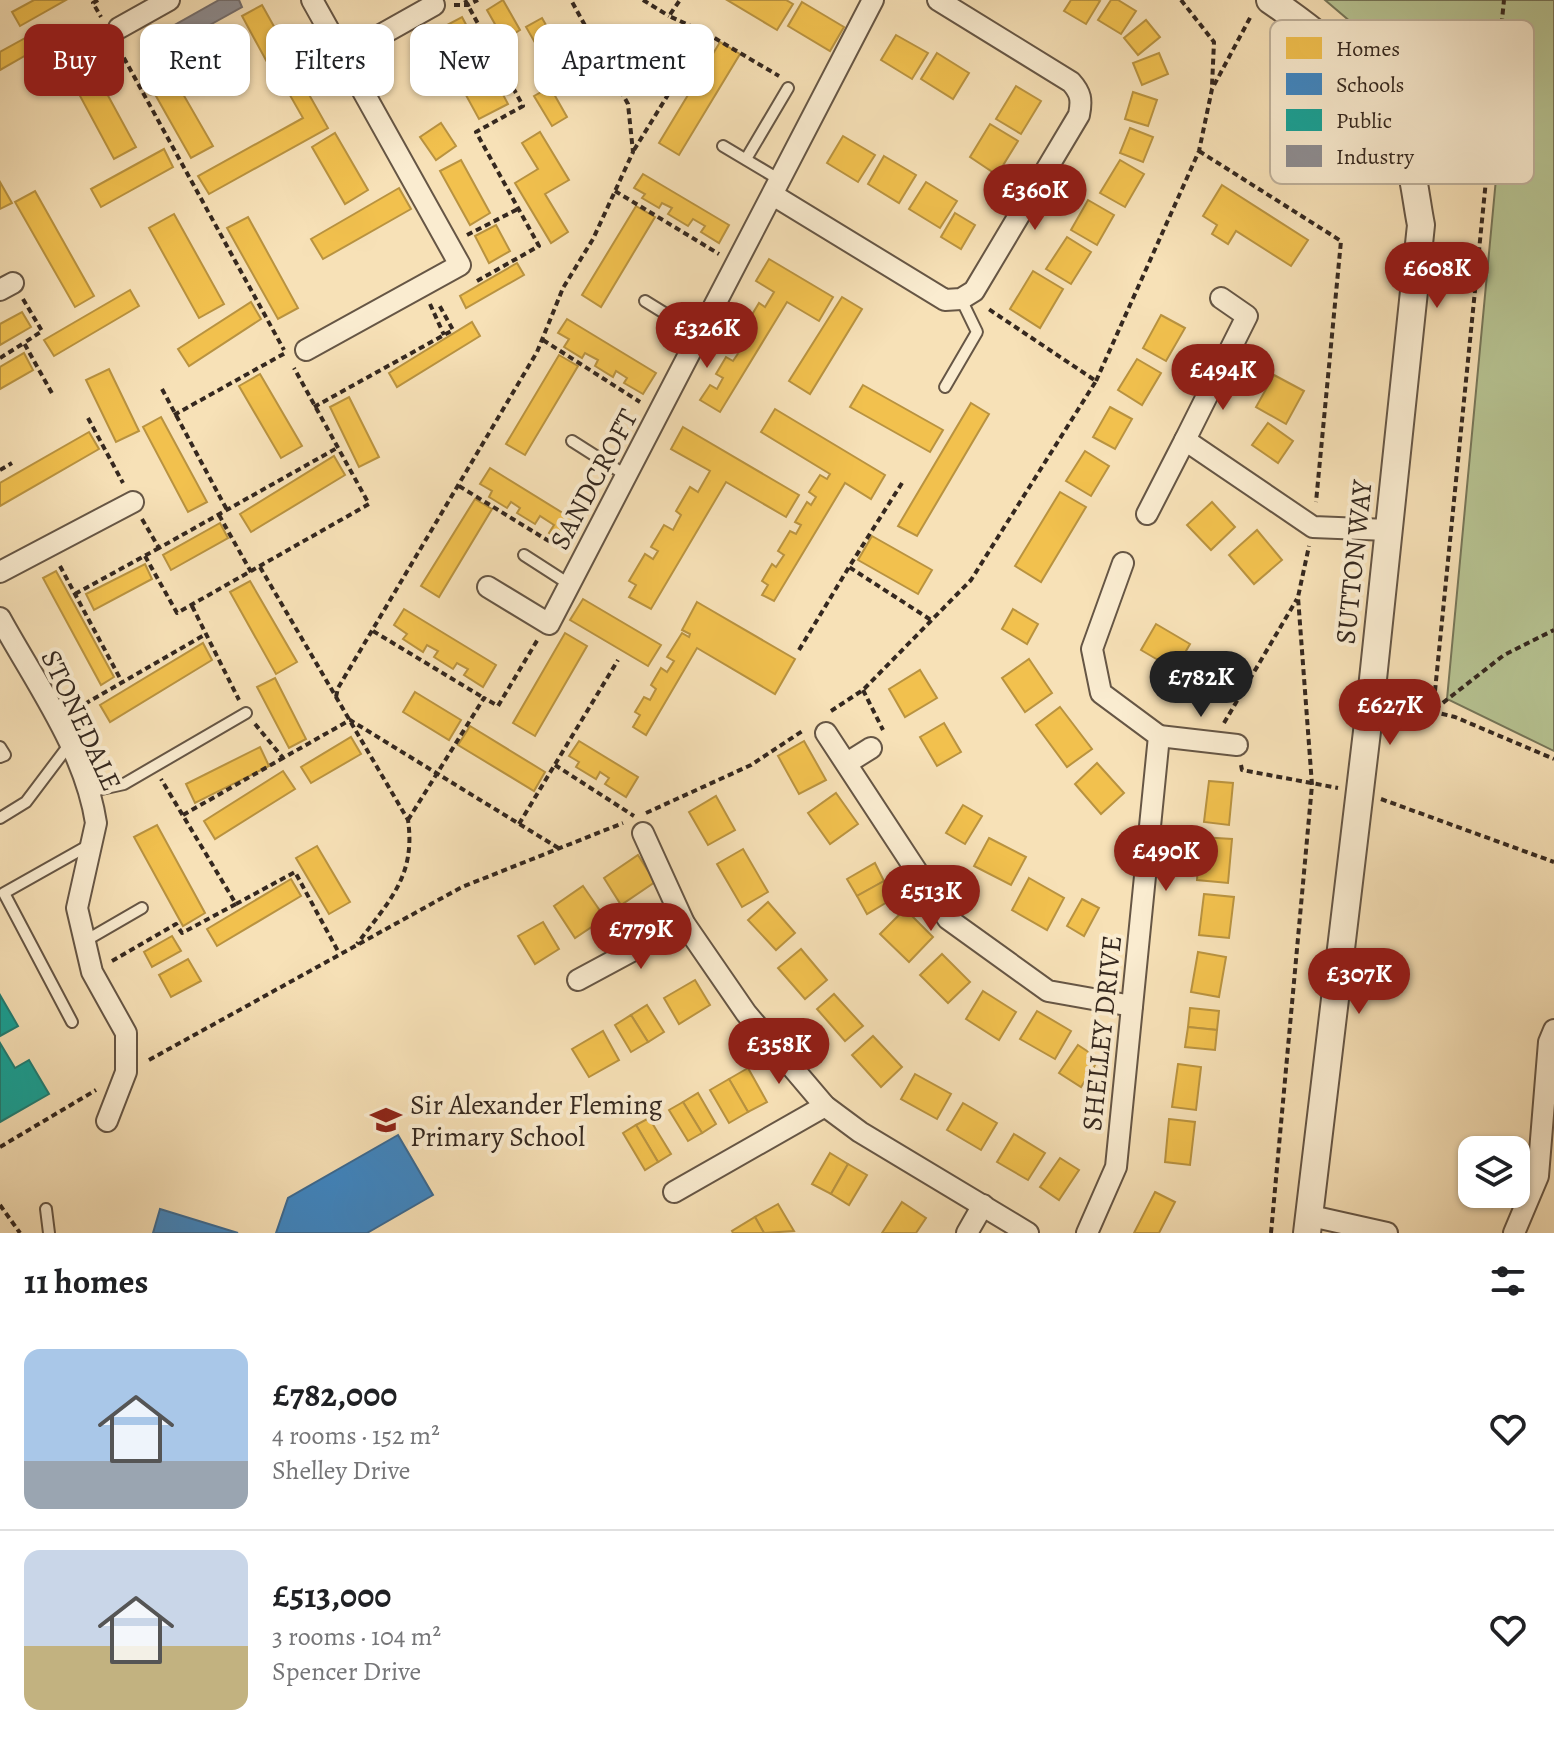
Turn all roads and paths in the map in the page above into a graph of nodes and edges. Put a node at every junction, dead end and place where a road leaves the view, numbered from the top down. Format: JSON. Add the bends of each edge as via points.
{"nodes":[{"id":1,"x":98,"y":0,"type":"edge"},
{"id":2,"x":169,"y":0,"type":"edge"},
{"id":3,"x":312,"y":0,"type":"edge"},
{"id":4,"x":571,"y":0,"type":"edge"},
{"id":5,"x":643,"y":0,"type":"edge"},
{"id":6,"x":680,"y":0,"type":"edge"},
{"id":7,"x":873,"y":0,"type":"edge"},
{"id":8,"x":938,"y":0,"type":"edge"},
{"id":9,"x":1181,"y":0,"type":"edge"},
{"id":10,"x":1504,"y":0,"type":"edge"},
{"id":11,"x":434,"y":5,"type":"dead end"},
{"id":12,"x":1262,"y":6,"type":"edge"},
{"id":13,"x":669,"y":16,"type":"junction"},
{"id":14,"x":1290,"y":20,"type":"edge"},
{"id":15,"x":1502,"y":20,"type":"edge"},
{"id":16,"x":110,"y":24,"type":"edge"},
{"id":17,"x":123,"y":24,"type":"edge"},
{"id":18,"x":326,"y":24,"type":"edge"},
{"id":19,"x":686,"y":24,"type":"edge"},
{"id":20,"x":394,"y":27,"type":"edge"},
{"id":21,"x":714,"y":38,"type":"edge"},
{"id":22,"x":124,"y":47,"type":"edge"},
{"id":23,"x":785,"y":83,"type":"joint"},
{"id":24,"x":1212,"y":89,"type":"junction"},
{"id":25,"x":367,"y":96,"type":"edge"},
{"id":26,"x":667,"y":96,"type":"edge"},
{"id":27,"x":723,"y":146,"type":"dead end"},
{"id":28,"x":1199,"y":151,"type":"junction"},
{"id":29,"x":633,"y":152,"type":"junction"},
{"id":30,"x":746,"y":159,"type":"junction"},
{"id":31,"x":1414,"y":184,"type":"edge"},
{"id":32,"x":1486,"y":184,"type":"edge"},
{"id":33,"x":777,"y":188,"type":"junction"},
{"id":34,"x":615,"y":191,"type":"junction"},
{"id":35,"x":518,"y":209,"type":"dead end"},
{"id":36,"x":449,"y":245,"type":"junction"},
{"id":37,"x":737,"y":265,"type":"junction"},
{"id":38,"x":7,"y":287,"type":"edge"},
{"id":39,"x":422,"y":287,"type":"junction"},
{"id":40,"x":965,"y":297,"type":"junction"},
{"id":41,"x":1221,"y":298,"type":"dead end"},
{"id":42,"x":645,"y":301,"type":"dead end"},
{"id":43,"x":444,"y":335,"type":"dead end"},
{"id":44,"x":700,"y":335,"type":"junction"},
{"id":45,"x":542,"y":340,"type":"junction"},
{"id":46,"x":24,"y":343,"type":"junction"},
{"id":47,"x":295,"y":351,"type":"junction"},
{"id":48,"x":0,"y":358,"type":"edge"},
{"id":49,"x":1096,"y":381,"type":"junction"},
{"id":50,"x":945,"y":387,"type":"dead end"},
{"id":51,"x":162,"y":389,"type":"dead end"},
{"id":52,"x":53,"y":395,"type":"dead end"},
{"id":53,"x":659,"y":414,"type":"junction"},
{"id":54,"x":174,"y":415,"type":"junction"},
{"id":55,"x":88,"y":418,"type":"dead end"},
{"id":56,"x":1185,"y":440,"type":"junction"},
{"id":57,"x":572,"y":441,"type":"dead end"},
{"id":58,"x":337,"y":448,"type":"junction"},
{"id":59,"x":12,"y":463,"type":"dead end"},
{"id":60,"x":0,"y":470,"type":"edge"},
{"id":61,"x":627,"y":476,"type":"junction"},
{"id":62,"x":902,"y":483,"type":"dead end"},
{"id":63,"x":459,"y":486,"type":"junction"},
{"id":64,"x":133,"y":502,"type":"junction"},
{"id":65,"x":227,"y":510,"type":"junction"},
{"id":66,"x":219,"y":514,"type":"junction"},
{"id":67,"x":1147,"y":514,"type":"dead end"},
{"id":68,"x":1313,"y":527,"type":"junction"},
{"id":69,"x":1388,"y":530,"type":"junction"},
{"id":70,"x":49,"y":546,"type":"junction"},
{"id":71,"x":159,"y":548,"type":"junction"},
{"id":72,"x":524,"y":555,"type":"dead end"},
{"id":73,"x":145,"y":556,"type":"junction"},
{"id":74,"x":581,"y":561,"type":"junction"},
{"id":75,"x":1123,"y":563,"type":"dead end"},
{"id":76,"x":260,"y":567,"type":"junction"},
{"id":77,"x":849,"y":567,"type":"junction"},
{"id":78,"x":0,"y":572,"type":"edge"},
{"id":79,"x":251,"y":572,"type":"junction"},
{"id":80,"x":569,"y":584,"type":"junction"},
{"id":81,"x":488,"y":587,"type":"dead end"},
{"id":82,"x":75,"y":594,"type":"junction"},
{"id":83,"x":1298,"y":597,"type":"junction"},
{"id":84,"x":0,"y":618,"type":"edge"},
{"id":85,"x":931,"y":620,"type":"junction"},
{"id":86,"x":1554,"y":630,"type":"edge"},
{"id":87,"x":373,"y":631,"type":"junction"},
{"id":88,"x":206,"y":634,"type":"dead end"},
{"id":89,"x":539,"y":638,"type":"dead end"},
{"id":90,"x":799,"y":650,"type":"dead end"},
{"id":91,"x":618,"y":660,"type":"dead end"},
{"id":92,"x":122,"y":683,"type":"junction"},
{"id":93,"x":863,"y":690,"type":"junction"},
{"id":94,"x":336,"y":697,"type":"junction"},
{"id":95,"x":484,"y":698,"type":"junction"},
{"id":96,"x":1371,"y":698,"type":"junction"},
{"id":97,"x":1433,"y":711,"type":"junction"},
{"id":98,"x":246,"y":713,"type":"dead end"},
{"id":99,"x":57,"y":720,"type":"junction"},
{"id":100,"x":350,"y":720,"type":"junction"},
{"id":101,"x":821,"y":724,"type":"junction"},
{"id":102,"x":1159,"y":736,"type":"junction"},
{"id":103,"x":69,"y":745,"type":"junction"},
{"id":104,"x":1237,"y":745,"type":"junction"},
{"id":105,"x":0,"y":747,"type":"edge"},
{"id":106,"x":871,"y":748,"type":"joint"},
{"id":107,"x":0,"y":757,"type":"edge"},
{"id":108,"x":283,"y":758,"type":"dead end"},
{"id":109,"x":1554,"y":759,"type":"edge"},
{"id":110,"x":847,"y":763,"type":"junction"},
{"id":111,"x":555,"y":765,"type":"junction"},
{"id":112,"x":154,"y":766,"type":"junction"},
{"id":113,"x":436,"y":774,"type":"junction"},
{"id":114,"x":1312,"y":785,"type":"junction"},
{"id":115,"x":1360,"y":791,"type":"junction"},
{"id":116,"x":88,"y":792,"type":"junction"},
{"id":117,"x":183,"y":815,"type":"junction"},
{"id":118,"x":0,"y":818,"type":"edge"},
{"id":119,"x":408,"y":820,"type":"junction"},
{"id":120,"x":519,"y":824,"type":"junction"},
{"id":121,"x":639,"y":825,"type":"junction"},
{"id":122,"x":93,"y":843,"type":"junction"},
{"id":123,"x":560,"y":849,"type":"junction"},
{"id":124,"x":1554,"y":862,"type":"edge"},
{"id":125,"x":236,"y":904,"type":"junction"},
{"id":126,"x":142,"y":908,"type":"dead end"},
{"id":127,"x":684,"y":923,"type":"junction"},
{"id":128,"x":83,"y":942,"type":"junction"},
{"id":129,"x":356,"y":946,"type":"junction"},
{"id":130,"x":339,"y":953,"type":"junction"},
{"id":131,"x":92,"y":972,"type":"junction"},
{"id":132,"x":578,"y":980,"type":"dead end"},
{"id":133,"x":1132,"y":1006,"type":"junction"},
{"id":134,"x":72,"y":1022,"type":"dead end"},
{"id":135,"x":1554,"y":1030,"type":"edge"},
{"id":136,"x":126,"y":1072,"type":"junction"},
{"id":137,"x":825,"y":1106,"type":"junction"},
{"id":138,"x":107,"y":1121,"type":"dead end"},
{"id":139,"x":0,"y":1147,"type":"edge"},
{"id":140,"x":674,"y":1192,"type":"dead end"},
{"id":141,"x":0,"y":1205,"type":"edge"},
{"id":142,"x":983,"y":1205,"type":"junction"},
{"id":143,"x":46,"y":1209,"type":"dead end"},
{"id":144,"x":1309,"y":1225,"type":"edge"},
{"id":145,"x":20,"y":1233,"type":"edge"},
{"id":146,"x":49,"y":1233,"type":"edge"},
{"id":147,"x":967,"y":1233,"type":"edge"},
{"id":148,"x":1028,"y":1233,"type":"edge"},
{"id":149,"x":1087,"y":1233,"type":"edge"},
{"id":150,"x":1271,"y":1233,"type":"edge"},
{"id":151,"x":1387,"y":1233,"type":"edge"},
{"id":152,"x":1514,"y":1233,"type":"edge"}],
"edges":[{"from":1,"to":16,"type":"path","via":[[93,3]]},
{"from":2,"to":17,"type":"street"},
{"from":3,"to":18,"type":"street"},
{"from":4,"to":29,"type":"path","via":[[628,104]]},
{"from":5,"to":13,"type":"path"},
{"from":6,"to":13,"type":"path"},
{"from":7,"to":33,"type":"street","name":"SANDCROFT"},
{"from":8,"to":40,"type":"street","via":[[1071,82],[1081,101],[1079,115]]},
{"from":9,"to":24,"type":"path","via":[[1214,42]]},
{"from":10,"to":15,"type":"path"},
{"from":11,"to":20,"type":"street"},
{"from":12,"to":14,"type":"street","name":"SUTTON WAY"},
{"from":12,"to":24,"type":"path"},
{"from":13,"to":19,"type":"path"},
{"from":21,"to":23,"type":"path"},
{"from":22,"to":47,"type":"path"},
{"from":23,"to":30,"type":"lane"},
{"from":24,"to":28,"type":"path"},
{"from":25,"to":36,"type":"street"},
{"from":26,"to":29,"type":"path"},
{"from":27,"to":30,"type":"lane"},
{"from":28,"to":49,"type":"path"},
{"from":28,"to":68,"type":"path","via":[[1341,241]]},
{"from":29,"to":34,"type":"path"},
{"from":30,"to":33,"type":"lane"},
{"from":31,"to":69,"type":"street","name":"SUTTON WAY","via":[[1421,225]]},
{"from":32,"to":97,"type":"path"},
{"from":33,"to":37,"type":"street","name":"SANDCROFT"},
{"from":33,"to":40,"type":"street","via":[[945,300]]},
{"from":34,"to":37,"type":"path"},
{"from":34,"to":45,"type":"path","via":[[563,288]]},
{"from":35,"to":36,"type":"path"},
{"from":36,"to":39,"type":"street","via":[[460,265]]},
{"from":37,"to":44,"type":"street","name":"SANDCROFT"},
{"from":38,"to":46,"type":"path","via":[[42,331]]},
{"from":39,"to":43,"type":"path"},
{"from":39,"to":47,"type":"street"},
{"from":40,"to":49,"type":"path"},
{"from":40,"to":50,"type":"lane","via":[[977,332]]},
{"from":41,"to":56,"type":"street","via":[[1247,316]]},
{"from":42,"to":44,"type":"lane"},
{"from":44,"to":53,"type":"street","name":"SANDCROFT"},
{"from":45,"to":53,"type":"path"},
{"from":45,"to":63,"type":"path"},
{"from":46,"to":48,"type":"path"},
{"from":46,"to":52,"type":"path"},
{"from":47,"to":54,"type":"path"},
{"from":47,"to":58,"type":"path"},
{"from":49,"to":85,"type":"path","via":[[971,580]]},
{"from":51,"to":54,"type":"path"},
{"from":53,"to":61,"type":"street","name":"SANDCROFT"},
{"from":54,"to":65,"type":"path"},
{"from":55,"to":64,"type":"path"},
{"from":56,"to":67,"type":"street"},
{"from":56,"to":68,"type":"street"},
{"from":57,"to":61,"type":"lane"},
{"from":58,"to":65,"type":"path"},
{"from":58,"to":76,"type":"path","via":[[369,504]]},
{"from":59,"to":60,"type":"path"},
{"from":61,"to":74,"type":"street","name":"SANDCROFT"},
{"from":62,"to":77,"type":"path"},
{"from":63,"to":74,"type":"path"},
{"from":63,"to":87,"type":"path"},
{"from":64,"to":70,"type":"street"},
{"from":64,"to":71,"type":"path"},
{"from":65,"to":66,"type":"path"},
{"from":66,"to":71,"type":"path"},
{"from":66,"to":79,"type":"path"},
{"from":68,"to":69,"type":"street"},
{"from":68,"to":83,"type":"path"},
{"from":69,"to":96,"type":"street","name":"SUTTON WAY"},
{"from":70,"to":78,"type":"street"},
{"from":70,"to":82,"type":"path"},
{"from":71,"to":73,"type":"path"},
{"from":72,"to":80,"type":"lane"},
{"from":73,"to":79,"type":"path","via":[[177,613]]},
{"from":73,"to":82,"type":"path"},
{"from":74,"to":80,"type":"street","name":"SANDCROFT"},
{"from":75,"to":102,"type":"street","via":[[1092,649],[1101,693]]},
{"from":76,"to":79,"type":"path"},
{"from":76,"to":94,"type":"path"},
{"from":77,"to":85,"type":"path"},
{"from":77,"to":90,"type":"path"},
{"from":80,"to":81,"type":"street","name":"SANDCROFT","via":[[549,624]]},
{"from":82,"to":92,"type":"path"},
{"from":83,"to":104,"type":"path","via":[[1222,727]]},
{"from":83,"to":114,"type":"path"},
{"from":84,"to":99,"type":"street","name":"STONEDALE","via":[[11,647]]},
{"from":85,"to":93,"type":"path"},
{"from":86,"to":97,"type":"path","via":[[1504,655]]},
{"from":87,"to":94,"type":"path"},
{"from":87,"to":95,"type":"path"},
{"from":88,"to":92,"type":"path"},
{"from":89,"to":95,"type":"path","via":[[498,706]]},
{"from":91,"to":111,"type":"path"},
{"from":92,"to":99,"type":"path"},
{"from":93,"to":101,"type":"path"},
{"from":93,"to":106,"type":"path","via":[[886,736]]},
{"from":94,"to":100,"type":"path"},
{"from":95,"to":113,"type":"path"},
{"from":96,"to":97,"type":"path"},
{"from":96,"to":115,"type":"street","name":"SUTTON WAY"},
{"from":97,"to":109,"type":"path"},
{"from":98,"to":112,"type":"lane"},
{"from":99,"to":103,"type":"street","name":"STONEDALE"},
{"from":100,"to":113,"type":"path"},
{"from":100,"to":119,"type":"path"},
{"from":101,"to":110,"type":"street"},
{"from":101,"to":121,"type":"path"},
{"from":102,"to":104,"type":"street"},
{"from":102,"to":133,"type":"street","name":"SHELLEY DRIVE"},
{"from":103,"to":116,"type":"street","name":"STONEDALE"},
{"from":103,"to":118,"type":"lane","via":[[26,802]]},
{"from":104,"to":114,"type":"path","via":[[1242,770]]},
{"from":105,"to":107,"type":"lane","via":[[5,755]]},
{"from":106,"to":110,"type":"street"},
{"from":108,"to":117,"type":"path"},
{"from":110,"to":133,"type":"street","via":[[948,919],[1048,991]]},
{"from":111,"to":120,"type":"path"},
{"from":111,"to":121,"type":"path"},
{"from":112,"to":116,"type":"lane","via":[[124,784]]},
{"from":112,"to":117,"type":"path"},
{"from":113,"to":119,"type":"path"},
{"from":113,"to":120,"type":"path"},
{"from":114,"to":150,"type":"path"},
{"from":115,"to":124,"type":"path"},
{"from":115,"to":144,"type":"street","name":"SUTTON WAY"},
{"from":116,"to":122,"type":"street","name":"STONEDALE","via":[[96,823]]},
{"from":117,"to":125,"type":"path"},
{"from":119,"to":129,"type":"path","via":[[412,846],[402,885]]},
{"from":120,"to":123,"type":"path"},
{"from":121,"to":123,"type":"path"},
{"from":121,"to":127,"type":"street"},
{"from":122,"to":128,"type":"street","name":"STONEDALE","via":[[77,908]]},
{"from":122,"to":134,"type":"lane","via":[[4,893]]},
{"from":123,"to":129,"type":"path","via":[[462,887]]},
{"from":125,"to":130,"type":"path","via":[[295,872]]},
{"from":125,"to":131,"type":"path","via":[[182,933],[176,924]]},
{"from":126,"to":128,"type":"lane"},
{"from":127,"to":132,"type":"street"},
{"from":127,"to":137,"type":"street","via":[[746,1013]]},
{"from":128,"to":131,"type":"street","name":"STONEDALE"},
{"from":129,"to":130,"type":"path"},
{"from":130,"to":136,"type":"path"},
{"from":131,"to":136,"type":"street","name":"STONEDALE","via":[[126,1033]]},
{"from":133,"to":149,"type":"street","name":"SHELLEY DRIVE","via":[[1116,1167]]},
{"from":135,"to":152,"type":"street","via":[[1538,1176]]},
{"from":136,"to":138,"type":"street","name":"STONEDALE"},
{"from":136,"to":139,"type":"path"},
{"from":137,"to":140,"type":"street"},
{"from":137,"to":142,"type":"street"},
{"from":141,"to":145,"type":"path"},
{"from":142,"to":147,"type":"street"},
{"from":142,"to":148,"type":"street"},
{"from":143,"to":146,"type":"lane"},
{"from":144,"to":151,"type":"street"}]}
